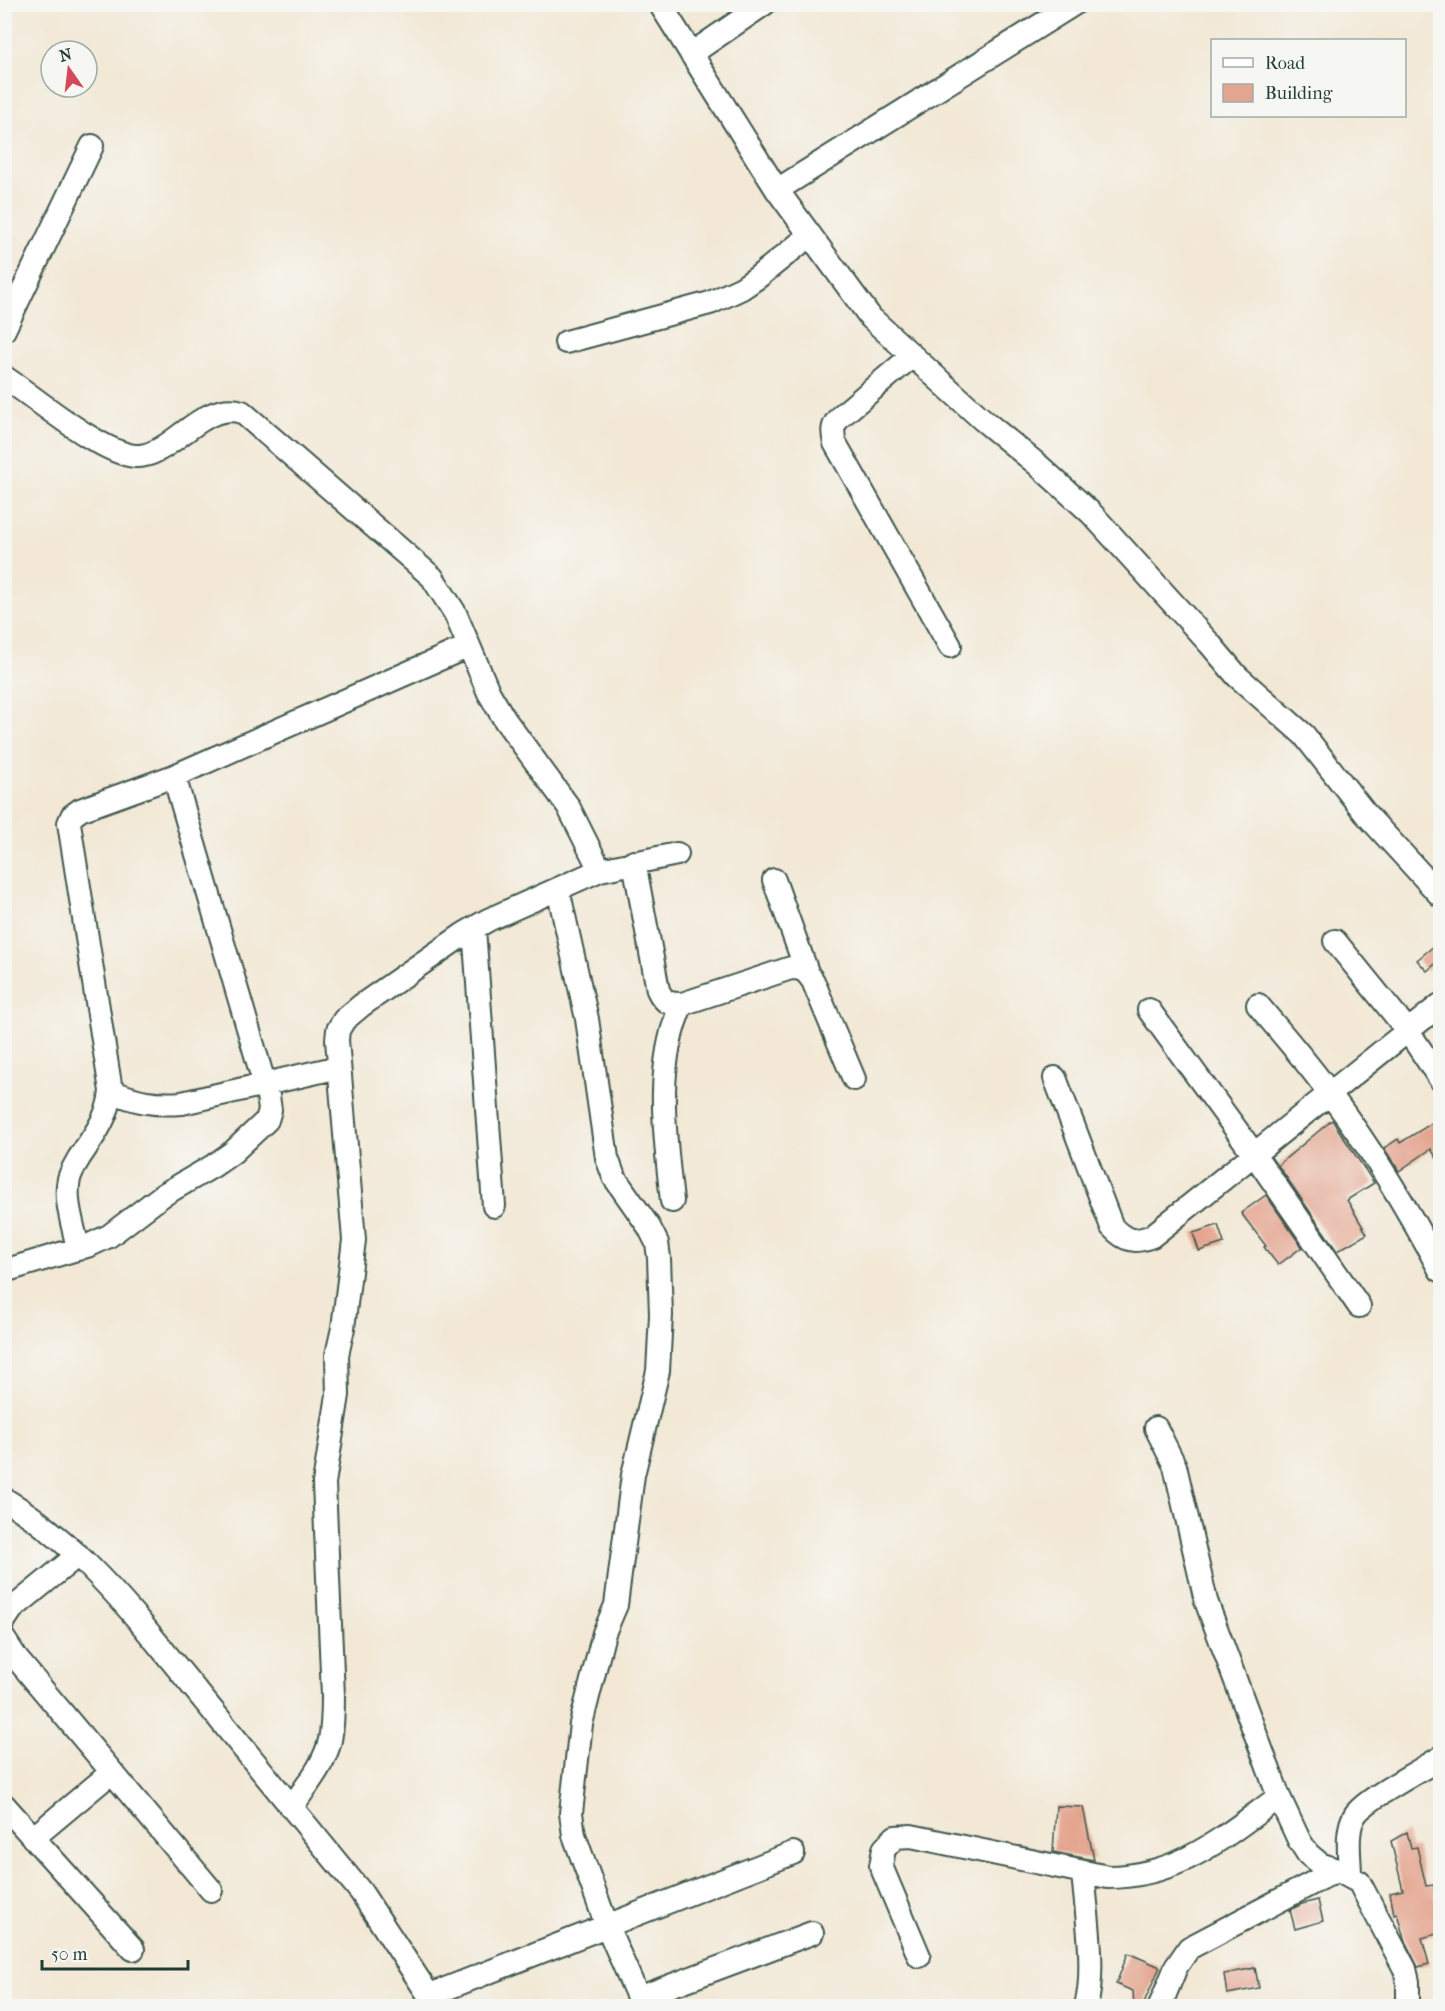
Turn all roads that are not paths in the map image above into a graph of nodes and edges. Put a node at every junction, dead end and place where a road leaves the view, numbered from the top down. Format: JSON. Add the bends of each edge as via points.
{"nodes":[{"id":1,"x":660,"y":4,"type":"edge"},
{"id":2,"x":764,"y":4,"type":"edge"},
{"id":3,"x":1074,"y":4,"type":"edge"},
{"id":4,"x":691,"y":54,"type":"junction"},
{"id":5,"x":92,"y":146,"type":"dead end"},
{"id":6,"x":777,"y":190,"type":"junction"},
{"id":7,"x":809,"y":236,"type":"junction"},
{"id":8,"x":4,"y":330,"type":"edge"},
{"id":9,"x":566,"y":342,"type":"dead end"},
{"id":10,"x":912,"y":356,"type":"junction"},
{"id":11,"x":4,"y":377,"type":"edge"},
{"id":12,"x":469,"y":646,"type":"junction"},
{"id":13,"x":950,"y":646,"type":"dead end"},
{"id":14,"x":174,"y":776,"type":"junction"},
{"id":15,"x":676,"y":854,"type":"dead end"},
{"id":16,"x":634,"y":862,"type":"junction"},
{"id":17,"x":600,"y":870,"type":"junction"},
{"id":18,"x":774,"y":880,"type":"dead end"},
{"id":19,"x":558,"y":889,"type":"junction"},
{"id":20,"x":1440,"y":895,"type":"edge"},
{"id":21,"x":474,"y":928,"type":"junction"},
{"id":22,"x":1335,"y":941,"type":"dead end"},
{"id":23,"x":807,"y":972,"type":"junction"},
{"id":24,"x":682,"y":1004,"type":"junction"},
{"id":25,"x":1258,"y":1005,"type":"dead end"},
{"id":26,"x":1440,"y":1005,"type":"edge"},
{"id":27,"x":1149,"y":1010,"type":"dead end"},
{"id":28,"x":1408,"y":1031,"type":"junction"},
{"id":29,"x":339,"y":1067,"type":"junction"},
{"id":30,"x":1054,"y":1078,"type":"dead end"},
{"id":31,"x":854,"y":1079,"type":"dead end"},
{"id":32,"x":1440,"y":1079,"type":"edge"},
{"id":33,"x":265,"y":1085,"type":"junction"},
{"id":34,"x":111,"y":1091,"type":"junction"},
{"id":35,"x":1330,"y":1094,"type":"junction"},
{"id":36,"x":1254,"y":1154,"type":"junction"},
{"id":37,"x":672,"y":1201,"type":"dead end"},
{"id":38,"x":494,"y":1206,"type":"dead end"},
{"id":39,"x":78,"y":1249,"type":"junction"},
{"id":40,"x":1438,"y":1260,"type":"edge"},
{"id":41,"x":4,"y":1270,"type":"edge"},
{"id":42,"x":1359,"y":1306,"type":"dead end"},
{"id":43,"x":1156,"y":1428,"type":"dead end"},
{"id":44,"x":4,"y":1499,"type":"edge"},
{"id":45,"x":78,"y":1555,"type":"junction"},
{"id":46,"x":4,"y":1621,"type":"edge"},
{"id":47,"x":4,"y":1639,"type":"edge"},
{"id":48,"x":1440,"y":1758,"type":"edge"},
{"id":49,"x":112,"y":1772,"type":"junction"},
{"id":50,"x":1279,"y":1797,"type":"junction"},
{"id":51,"x":4,"y":1805,"type":"edge"},
{"id":52,"x":292,"y":1807,"type":"junction"},
{"id":53,"x":33,"y":1838,"type":"junction"},
{"id":54,"x":793,"y":1853,"type":"dead end"},
{"id":55,"x":1083,"y":1872,"type":"junction"},
{"id":56,"x":1344,"y":1873,"type":"junction"},
{"id":57,"x":211,"y":1890,"type":"dead end"},
{"id":58,"x":607,"y":1926,"type":"junction"},
{"id":59,"x":812,"y":1933,"type":"dead end"},
{"id":60,"x":133,"y":1949,"type":"dead end"},
{"id":61,"x":919,"y":1956,"type":"dead end"},
{"id":62,"x":433,"y":2001,"type":"edge"},
{"id":63,"x":640,"y":2002,"type":"edge"},
{"id":64,"x":1086,"y":2007,"type":"edge"},
{"id":65,"x":1160,"y":2007,"type":"edge"},
{"id":66,"x":1408,"y":2007,"type":"edge"}],
"edges":[{"from":1,"to":4,"type":"street"},
{"from":2,"to":4,"type":"street"},
{"from":3,"to":6,"type":"street"},
{"from":4,"to":6,"type":"street"},
{"from":5,"to":8,"type":"street"},
{"from":6,"to":7,"type":"street"},
{"from":7,"to":9,"type":"street","via":[[742,288],[710,303]]},
{"from":7,"to":10,"type":"street","via":[[871,318]]},
{"from":10,"to":13,"type":"street","via":[[841,416],[832,430],[835,443]]},
{"from":10,"to":20,"type":"street","via":[[1091,513],[1236,676],[1304,735],[1365,813]]},
{"from":11,"to":12,"type":"street","via":[[91,438],[135,456],[145,455],[220,411],[242,412],[432,577]]},
{"from":12,"to":14,"type":"street"},
{"from":12,"to":17,"type":"street","via":[[489,693],[568,806]]},
{"from":14,"to":33,"type":"street"},
{"from":14,"to":34,"type":"street","via":[[80,810],[69,824]]},
{"from":15,"to":16,"type":"street"},
{"from":16,"to":17,"type":"street"},
{"from":16,"to":24,"type":"street","via":[[658,990],[663,1001]]},
{"from":17,"to":19,"type":"street"},
{"from":18,"to":23,"type":"street"},
{"from":19,"to":21,"type":"street"},
{"from":19,"to":58,"type":"street","via":[[587,1019],[607,1158],[614,1177],[653,1235],[659,1258],[661,1315],[656,1384],[633,1475],[616,1605],[604,1633],[581,1724],[571,1813],[574,1835]]},
{"from":21,"to":29,"type":"street","via":[[344,1020],[338,1030]]},
{"from":21,"to":38,"type":"street"},
{"from":22,"to":28,"type":"street"},
{"from":23,"to":24,"type":"street","via":[[791,968]]},
{"from":23,"to":31,"type":"street"},
{"from":24,"to":37,"type":"street","via":[[674,1022],[665,1081],[664,1128]]},
{"from":25,"to":35,"type":"street"},
{"from":26,"to":28,"type":"street"},
{"from":27,"to":36,"type":"street"},
{"from":28,"to":32,"type":"street"},
{"from":28,"to":35,"type":"street"},
{"from":29,"to":33,"type":"street"},
{"from":29,"to":52,"type":"street","via":[[354,1240],[337,1355],[338,1395],[324,1483],[332,1719],[330,1741],[321,1761]]},
{"from":30,"to":36,"type":"street","via":[[1112,1227],[1130,1241],[1152,1236]]},
{"from":33,"to":34,"type":"street","via":[[158,1105]]},
{"from":33,"to":39,"type":"street","via":[[270,1110],[267,1120],[233,1152],[163,1195],[109,1236]]},
{"from":34,"to":39,"type":"street","via":[[110,1106],[71,1170],[68,1182]]},
{"from":35,"to":36,"type":"street"},
{"from":35,"to":40,"type":"street"},
{"from":36,"to":42,"type":"street"},
{"from":39,"to":41,"type":"street"},
{"from":43,"to":50,"type":"street","via":[[1174,1466],[1206,1601]]},
{"from":44,"to":45,"type":"street"},
{"from":45,"to":46,"type":"street","via":[[12,1609]]},
{"from":45,"to":52,"type":"street","via":[[140,1622]]},
{"from":47,"to":49,"type":"street"},
{"from":48,"to":56,"type":"street","via":[[1364,1805],[1354,1816]]},
{"from":49,"to":53,"type":"street"},
{"from":49,"to":57,"type":"street"},
{"from":50,"to":55,"type":"street","via":[[1198,1855],[1174,1866],[1127,1877]]},
{"from":50,"to":56,"type":"street","via":[[1308,1854],[1320,1864]]},
{"from":51,"to":53,"type":"street"},
{"from":52,"to":62,"type":"street","via":[[361,1892]]},
{"from":53,"to":60,"type":"street"},
{"from":54,"to":58,"type":"street"},
{"from":55,"to":61,"type":"street","via":[[911,1836],[895,1837],[884,1849],[881,1866]]},
{"from":55,"to":64,"type":"street","via":[[1089,1950]]},
{"from":56,"to":65,"type":"street","via":[[1190,1948],[1176,1967]]},
{"from":56,"to":66,"type":"street","via":[[1359,1882],[1405,1969]]},
{"from":58,"to":62,"type":"street"},
{"from":58,"to":63,"type":"street"},
{"from":59,"to":63,"type":"street"}]}
